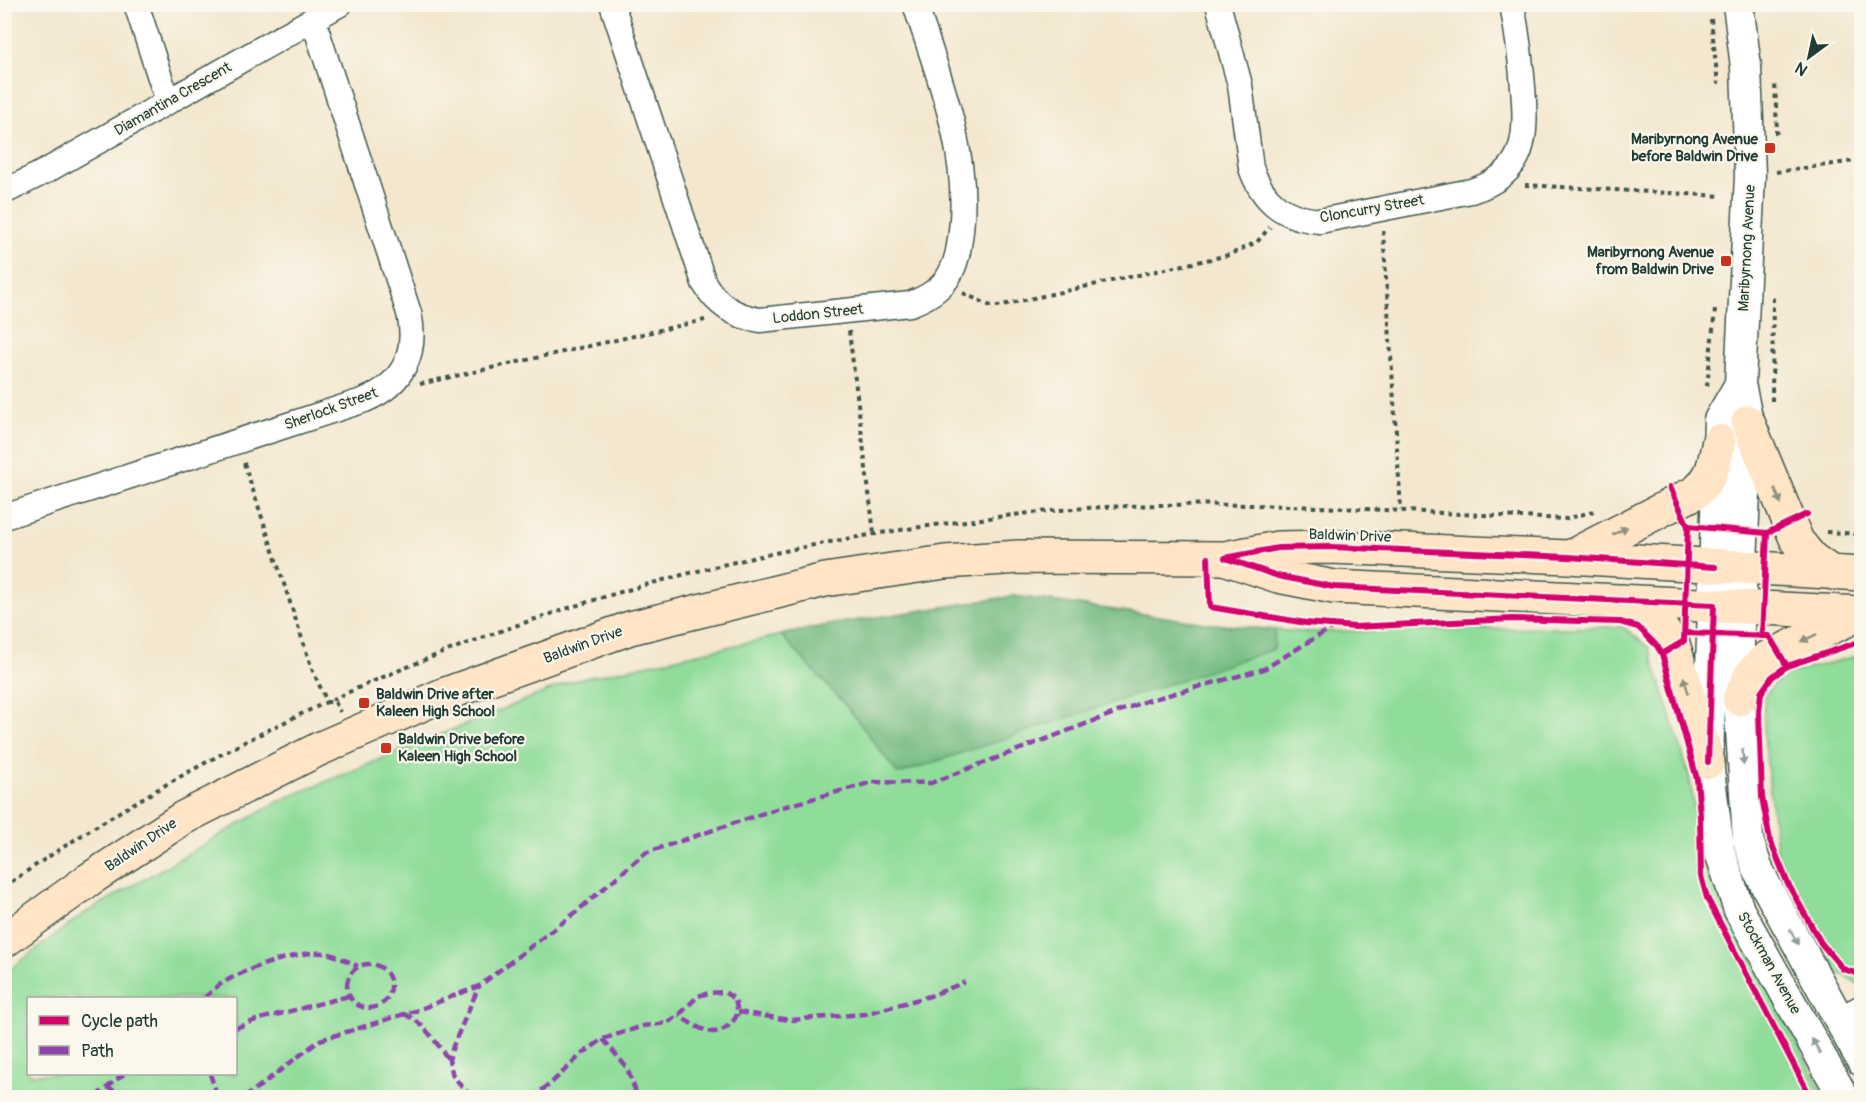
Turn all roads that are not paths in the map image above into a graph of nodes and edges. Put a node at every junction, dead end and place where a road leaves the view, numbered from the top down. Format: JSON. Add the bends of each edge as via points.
{"nodes":[{"id":1,"x":136,"y":4,"type":"edge"},
{"id":2,"x":340,"y":4,"type":"edge"},
{"id":3,"x":612,"y":4,"type":"edge"},
{"id":4,"x":915,"y":4,"type":"edge"},
{"id":5,"x":1218,"y":4,"type":"edge"},
{"id":6,"x":1512,"y":4,"type":"edge"},
{"id":7,"x":1738,"y":4,"type":"edge"},
{"id":8,"x":313,"y":19,"type":"junction"},
{"id":9,"x":168,"y":102,"type":"junction"},
{"id":10,"x":4,"y":192,"type":"edge"},
{"id":11,"x":1740,"y":384,"type":"junction"},
{"id":12,"x":1760,"y":416,"type":"junction"},
{"id":13,"x":1719,"y":441,"type":"junction"},
{"id":14,"x":4,"y":517,"type":"edge"},
{"id":15,"x":1568,"y":557,"type":"junction"},
{"id":16,"x":1225,"y":558,"type":"junction"},
{"id":17,"x":1728,"y":567,"type":"junction"},
{"id":18,"x":1847,"y":573,"type":"edge"},
{"id":19,"x":1623,"y":601,"type":"junction"},
{"id":20,"x":1727,"y":606,"type":"junction"},
{"id":21,"x":1862,"y":613,"type":"edge"},
{"id":22,"x":1739,"y":699,"type":"junction"},
{"id":23,"x":1708,"y":762,"type":"junction"},
{"id":24,"x":4,"y":940,"type":"edge"},
{"id":25,"x":1850,"y":1013,"type":"edge"},
{"id":26,"x":1862,"y":1061,"type":"edge"},
{"id":27,"x":1844,"y":1098,"type":"edge"}],
"edges":[{"from":1,"to":9,"type":"street"},
{"from":2,"to":8,"type":"street","name":"Diamantina Crescent"},
{"from":3,"to":4,"type":"street","name":"Loddon Street","via":[[699,273],[710,293],[727,309],[760,320],[910,304],[939,288],[957,259],[962,219],[960,161],[947,104]]},
{"from":5,"to":6,"type":"street","name":"Cloncurry Street","via":[[1240,85],[1251,168],[1261,190],[1283,211],[1320,220],[1481,188],[1515,161],[1525,131],[1522,72]]},
{"from":7,"to":11,"type":"street","name":"Maribyrnong Avenue","via":[[1746,67],[1750,175]]},
{"from":8,"to":9,"type":"street","name":"Diamantina Crescent"},
{"from":8,"to":14,"type":"street","name":"Sherlock Street","via":[[409,313],[411,345],[399,375],[384,390],[364,400]]},
{"from":9,"to":10,"type":"street","name":"Diamantina Crescent"},
{"from":11,"to":12,"type":"street","name":"Maribyrnong Avenue"},
{"from":11,"to":13,"type":"street","name":"Maribyrnong Avenue","via":[[1719,420]]},
{"from":12,"to":17,"type":"street","name":"Maribyrnong Avenue"},
{"from":12,"to":18,"type":"main road","one_way":true,"via":[[1798,518],[1797,541],[1812,560]]},
{"from":15,"to":13,"type":"main road","one_way":true,"via":[[1696,492],[1712,472]]},
{"from":13,"to":17,"type":"street","name":"Maribyrnong Avenue"},
{"from":15,"to":16,"type":"main road","name":"Baldwin Drive","via":[[1304,546]]},
{"from":15,"to":17,"type":"main road","name":"Baldwin Drive"},
{"from":16,"to":19,"type":"main road","name":"Baldwin Drive","via":[[1278,576],[1334,587]]},
{"from":16,"to":24,"type":"main road","name":"Baldwin Drive","via":[[1019,557],[945,562],[825,580],[630,628],[443,695],[351,734],[183,818]]},
{"from":17,"to":18,"type":"main road","name":"Baldwin Drive"},
{"from":17,"to":20,"type":"street"},
{"from":19,"to":20,"type":"main road","name":"Baldwin Drive"},
{"from":23,"to":19,"type":"main road","one_way":true,"via":[[1674,647],[1659,625]]},
{"from":20,"to":21,"type":"main road","name":"Baldwin Drive"},
{"from":20,"to":22,"type":"street","via":[[1739,635]]},
{"from":20,"to":23,"type":"street","name":"Stockman Avenue"},
{"from":21,"to":22,"type":"main road","one_way":true,"via":[[1767,658],[1752,673]]},
{"from":22,"to":25,"type":"street","one_way":true,"via":[[1748,840],[1757,867]]},
{"from":27,"to":23,"type":"street","name":"Stockman Avenue","one_way":true,"via":[[1739,910],[1719,849]]},
{"from":25,"to":26,"type":"street"}]}
